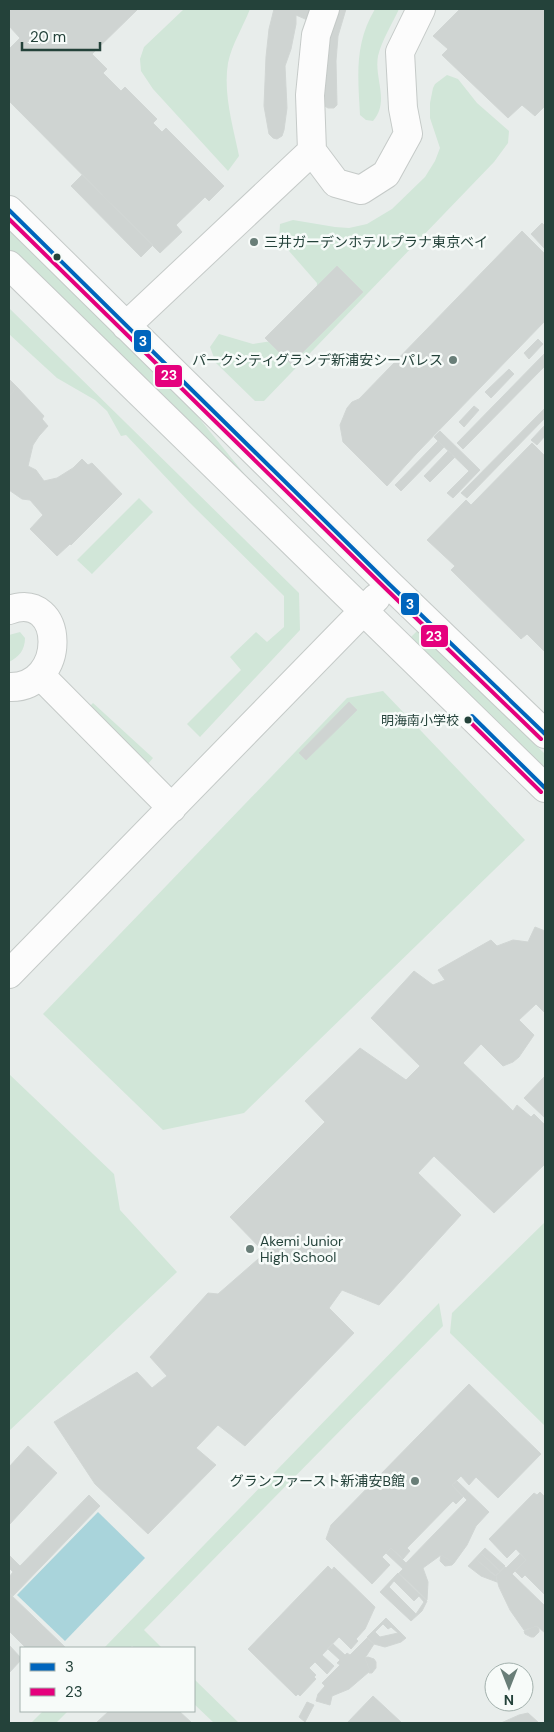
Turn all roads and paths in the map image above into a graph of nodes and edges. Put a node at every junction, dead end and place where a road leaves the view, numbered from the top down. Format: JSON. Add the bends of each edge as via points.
{"nodes":[{"id":1,"x":325,"y":9,"type":"edge"},
{"id":2,"x":421,"y":9,"type":"edge"},
{"id":3,"x":312,"y":151,"type":"junction"},
{"id":4,"x":9,"y":210,"type":"edge"},
{"id":5,"x":9,"y":265,"type":"edge"},
{"id":6,"x":126,"y":326,"type":"junction"},
{"id":7,"x":389,"y":584,"type":"junction"},
{"id":8,"x":9,"y":610,"type":"edge"},
{"id":9,"x":365,"y":611,"type":"junction"},
{"id":10,"x":41,"y":676,"type":"junction"},
{"id":11,"x":9,"y":688,"type":"edge"},
{"id":12,"x":545,"y":734,"type":"edge"},
{"id":13,"x":545,"y":788,"type":"edge"},
{"id":14,"x":172,"y":808,"type":"junction"},
{"id":15,"x":9,"y":974,"type":"edge"}],
"edges":[{"from":1,"to":3,"type":"street","via":[[316,35],[310,95]]},
{"from":2,"to":3,"type":"street","via":[[400,52],[408,134],[386,174],[361,190],[336,183]]},
{"from":3,"to":6,"type":"street"},
{"from":4,"to":6,"type":"street"},
{"from":5,"to":9,"type":"street"},
{"from":6,"to":7,"type":"street"},
{"from":7,"to":9,"type":"street"},
{"from":7,"to":12,"type":"street"},
{"from":8,"to":10,"type":"street","via":[[30,608],[42,613],[50,624],[52,650]]},
{"from":9,"to":13,"type":"street"},
{"from":9,"to":14,"type":"street"},
{"from":10,"to":11,"type":"street","via":[[26,685]]},
{"from":10,"to":14,"type":"street"},
{"from":14,"to":15,"type":"street"}]}
